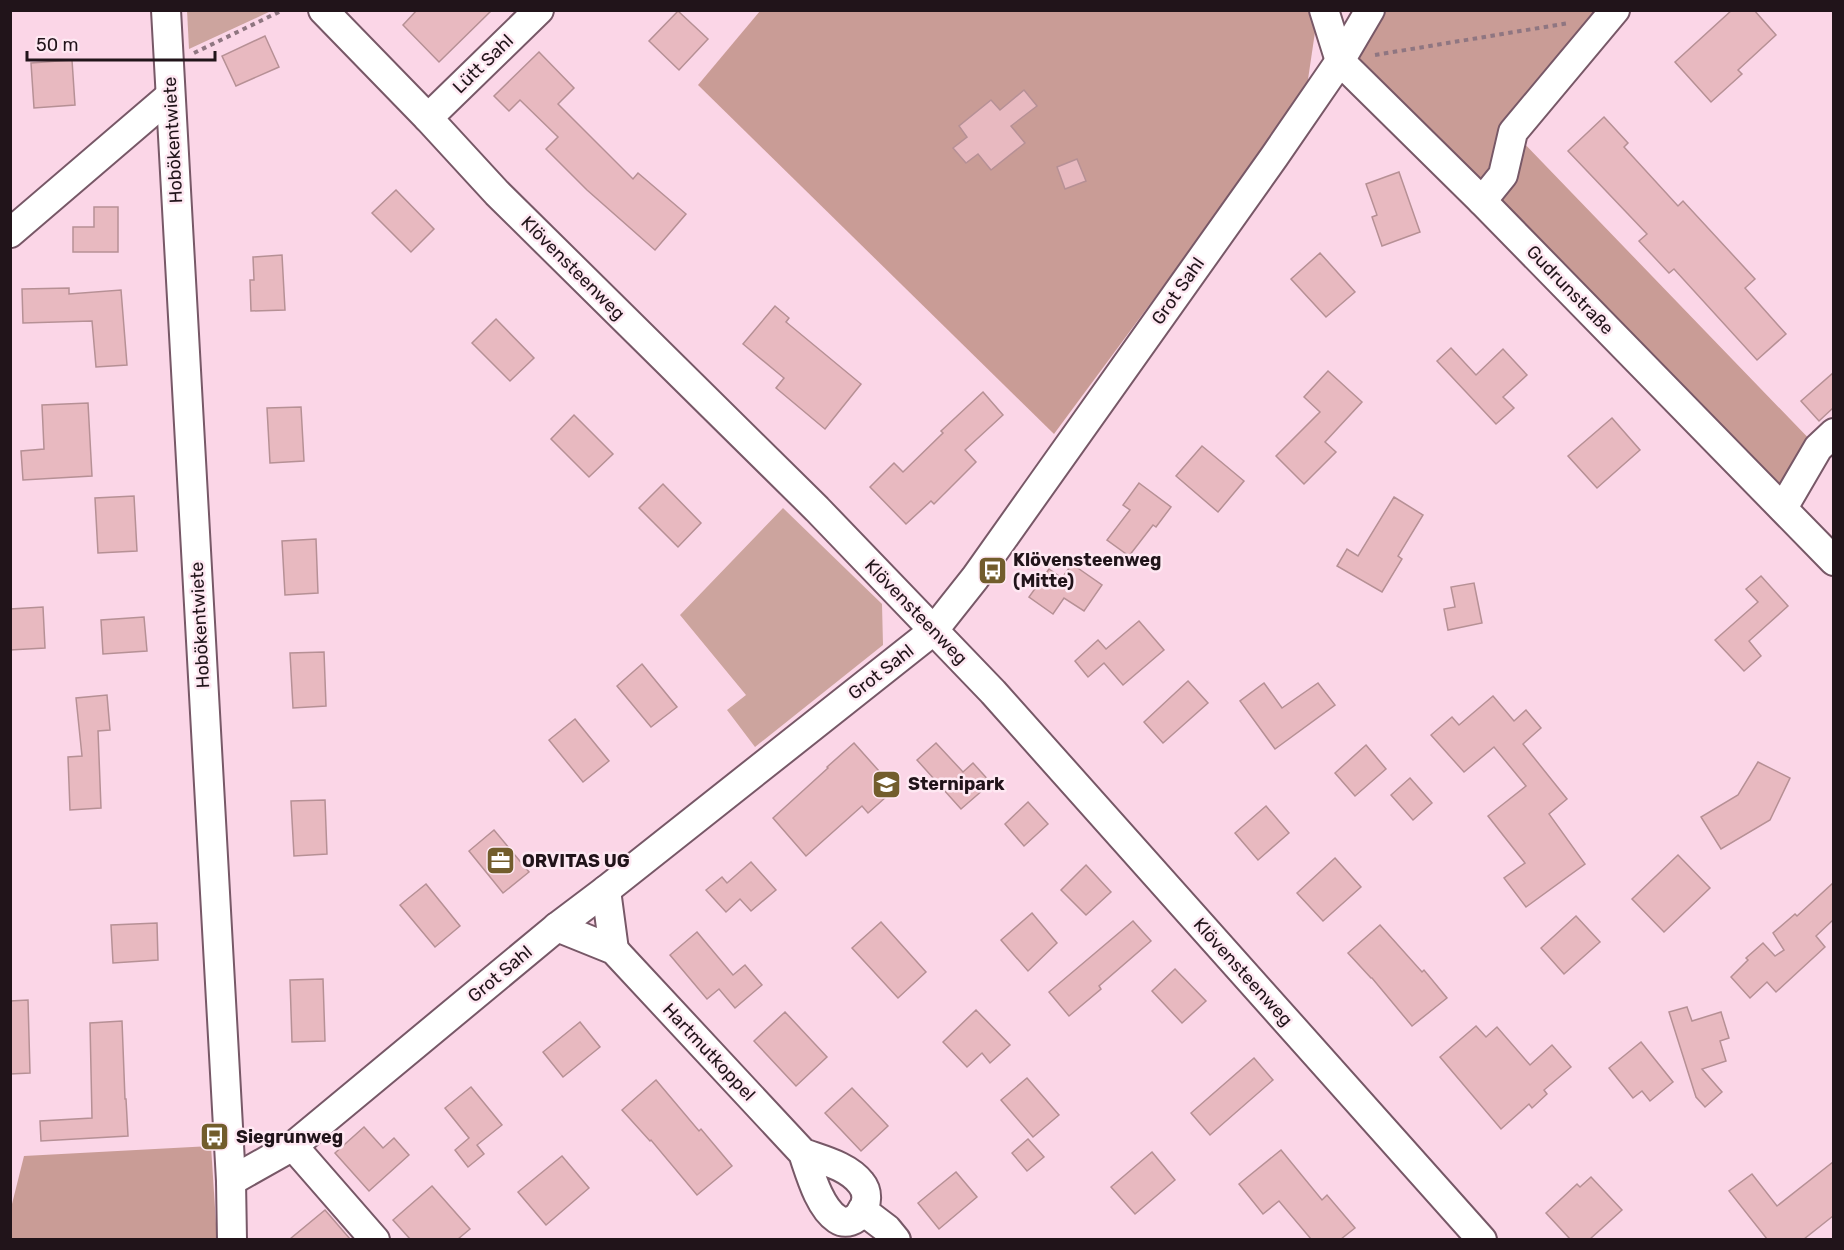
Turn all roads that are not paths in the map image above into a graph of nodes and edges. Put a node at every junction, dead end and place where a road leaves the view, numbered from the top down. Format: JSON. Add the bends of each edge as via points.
{"nodes":[{"id":1,"x":166,"y":10,"type":"edge"},
{"id":2,"x":322,"y":10,"type":"edge"},
{"id":3,"x":539,"y":10,"type":"edge"},
{"id":4,"x":1324,"y":10,"type":"edge"},
{"id":5,"x":1370,"y":10,"type":"edge"},
{"id":6,"x":1613,"y":13,"type":"edge"},
{"id":7,"x":1340,"y":61,"type":"junction"},
{"id":8,"x":170,"y":96,"type":"junction"},
{"id":9,"x":428,"y":118,"type":"junction"},
{"id":10,"x":1482,"y":201,"type":"junction"},
{"id":11,"x":10,"y":233,"type":"edge"},
{"id":12,"x":1833,"y":433,"type":"edge"},
{"id":13,"x":1783,"y":508,"type":"junction"},
{"id":14,"x":1833,"y":561,"type":"edge"},
{"id":15,"x":933,"y":631,"type":"junction"},
{"id":16,"x":606,"y":890,"type":"junction"},
{"id":17,"x":556,"y":927,"type":"junction"},
{"id":18,"x":614,"y":950,"type":"junction"},
{"id":19,"x":292,"y":1146,"type":"junction"},
{"id":20,"x":803,"y":1153,"type":"junction"},
{"id":21,"x":231,"y":1181,"type":"junction"},
{"id":22,"x":862,"y":1210,"type":"junction"},
{"id":23,"x":232,"y":1239,"type":"edge"},
{"id":24,"x":375,"y":1239,"type":"edge"},
{"id":25,"x":896,"y":1239,"type":"edge"},
{"id":26,"x":1481,"y":1239,"type":"edge"}],
"edges":[{"from":1,"to":8,"type":"street","name":"Hobökentwiete"},
{"from":2,"to":9,"type":"street","name":"Klövensteenweg"},
{"from":3,"to":9,"type":"street","name":"Lütt Sahl"},
{"from":4,"to":7,"type":"street","name":"Gudrunstraße"},
{"from":5,"to":7,"type":"street","name":"Grot Sahl"},
{"from":6,"to":10,"type":"street","via":[[1514,132],[1503,176]]},
{"from":7,"to":10,"type":"street","name":"Gudrunstraße"},
{"from":7,"to":15,"type":"street","name":"Grot Sahl"},
{"from":8,"to":11,"type":"street"},
{"from":8,"to":21,"type":"street","name":"Hobökentwiete"},
{"from":9,"to":15,"type":"street","name":"Klövensteenweg","via":[[497,193],[817,509]]},
{"from":10,"to":13,"type":"street","name":"Gudrunstraße"},
{"from":12,"to":13,"type":"street","via":[[1818,448]]},
{"from":13,"to":14,"type":"street","name":"Gudrunstraße"},
{"from":15,"to":16,"type":"street","name":"Grot Sahl"},
{"from":15,"to":26,"type":"street","name":"Klövensteenweg","via":[[993,692]]},
{"from":16,"to":17,"type":"street","name":"Grot Sahl"},
{"from":16,"to":18,"type":"street"},
{"from":17,"to":18,"type":"street","name":"Hartmutkoppel"},
{"from":17,"to":19,"type":"street","name":"Grot Sahl"},
{"from":18,"to":20,"type":"street","name":"Hartmutkoppel"},
{"from":19,"to":21,"type":"street","name":"Grot Sahl"},
{"from":19,"to":24,"type":"street"},
{"from":20,"to":22,"type":"street","name":"Hartmutkoppel","via":[[859,1180],[867,1194]]},
{"from":20,"to":22,"type":"street","name":"Hartmutkoppel","via":[[823,1204],[835,1218],[849,1221]]},
{"from":21,"to":23,"type":"street","name":"Hobökentwiete"},
{"from":22,"to":25,"type":"street"}]}
